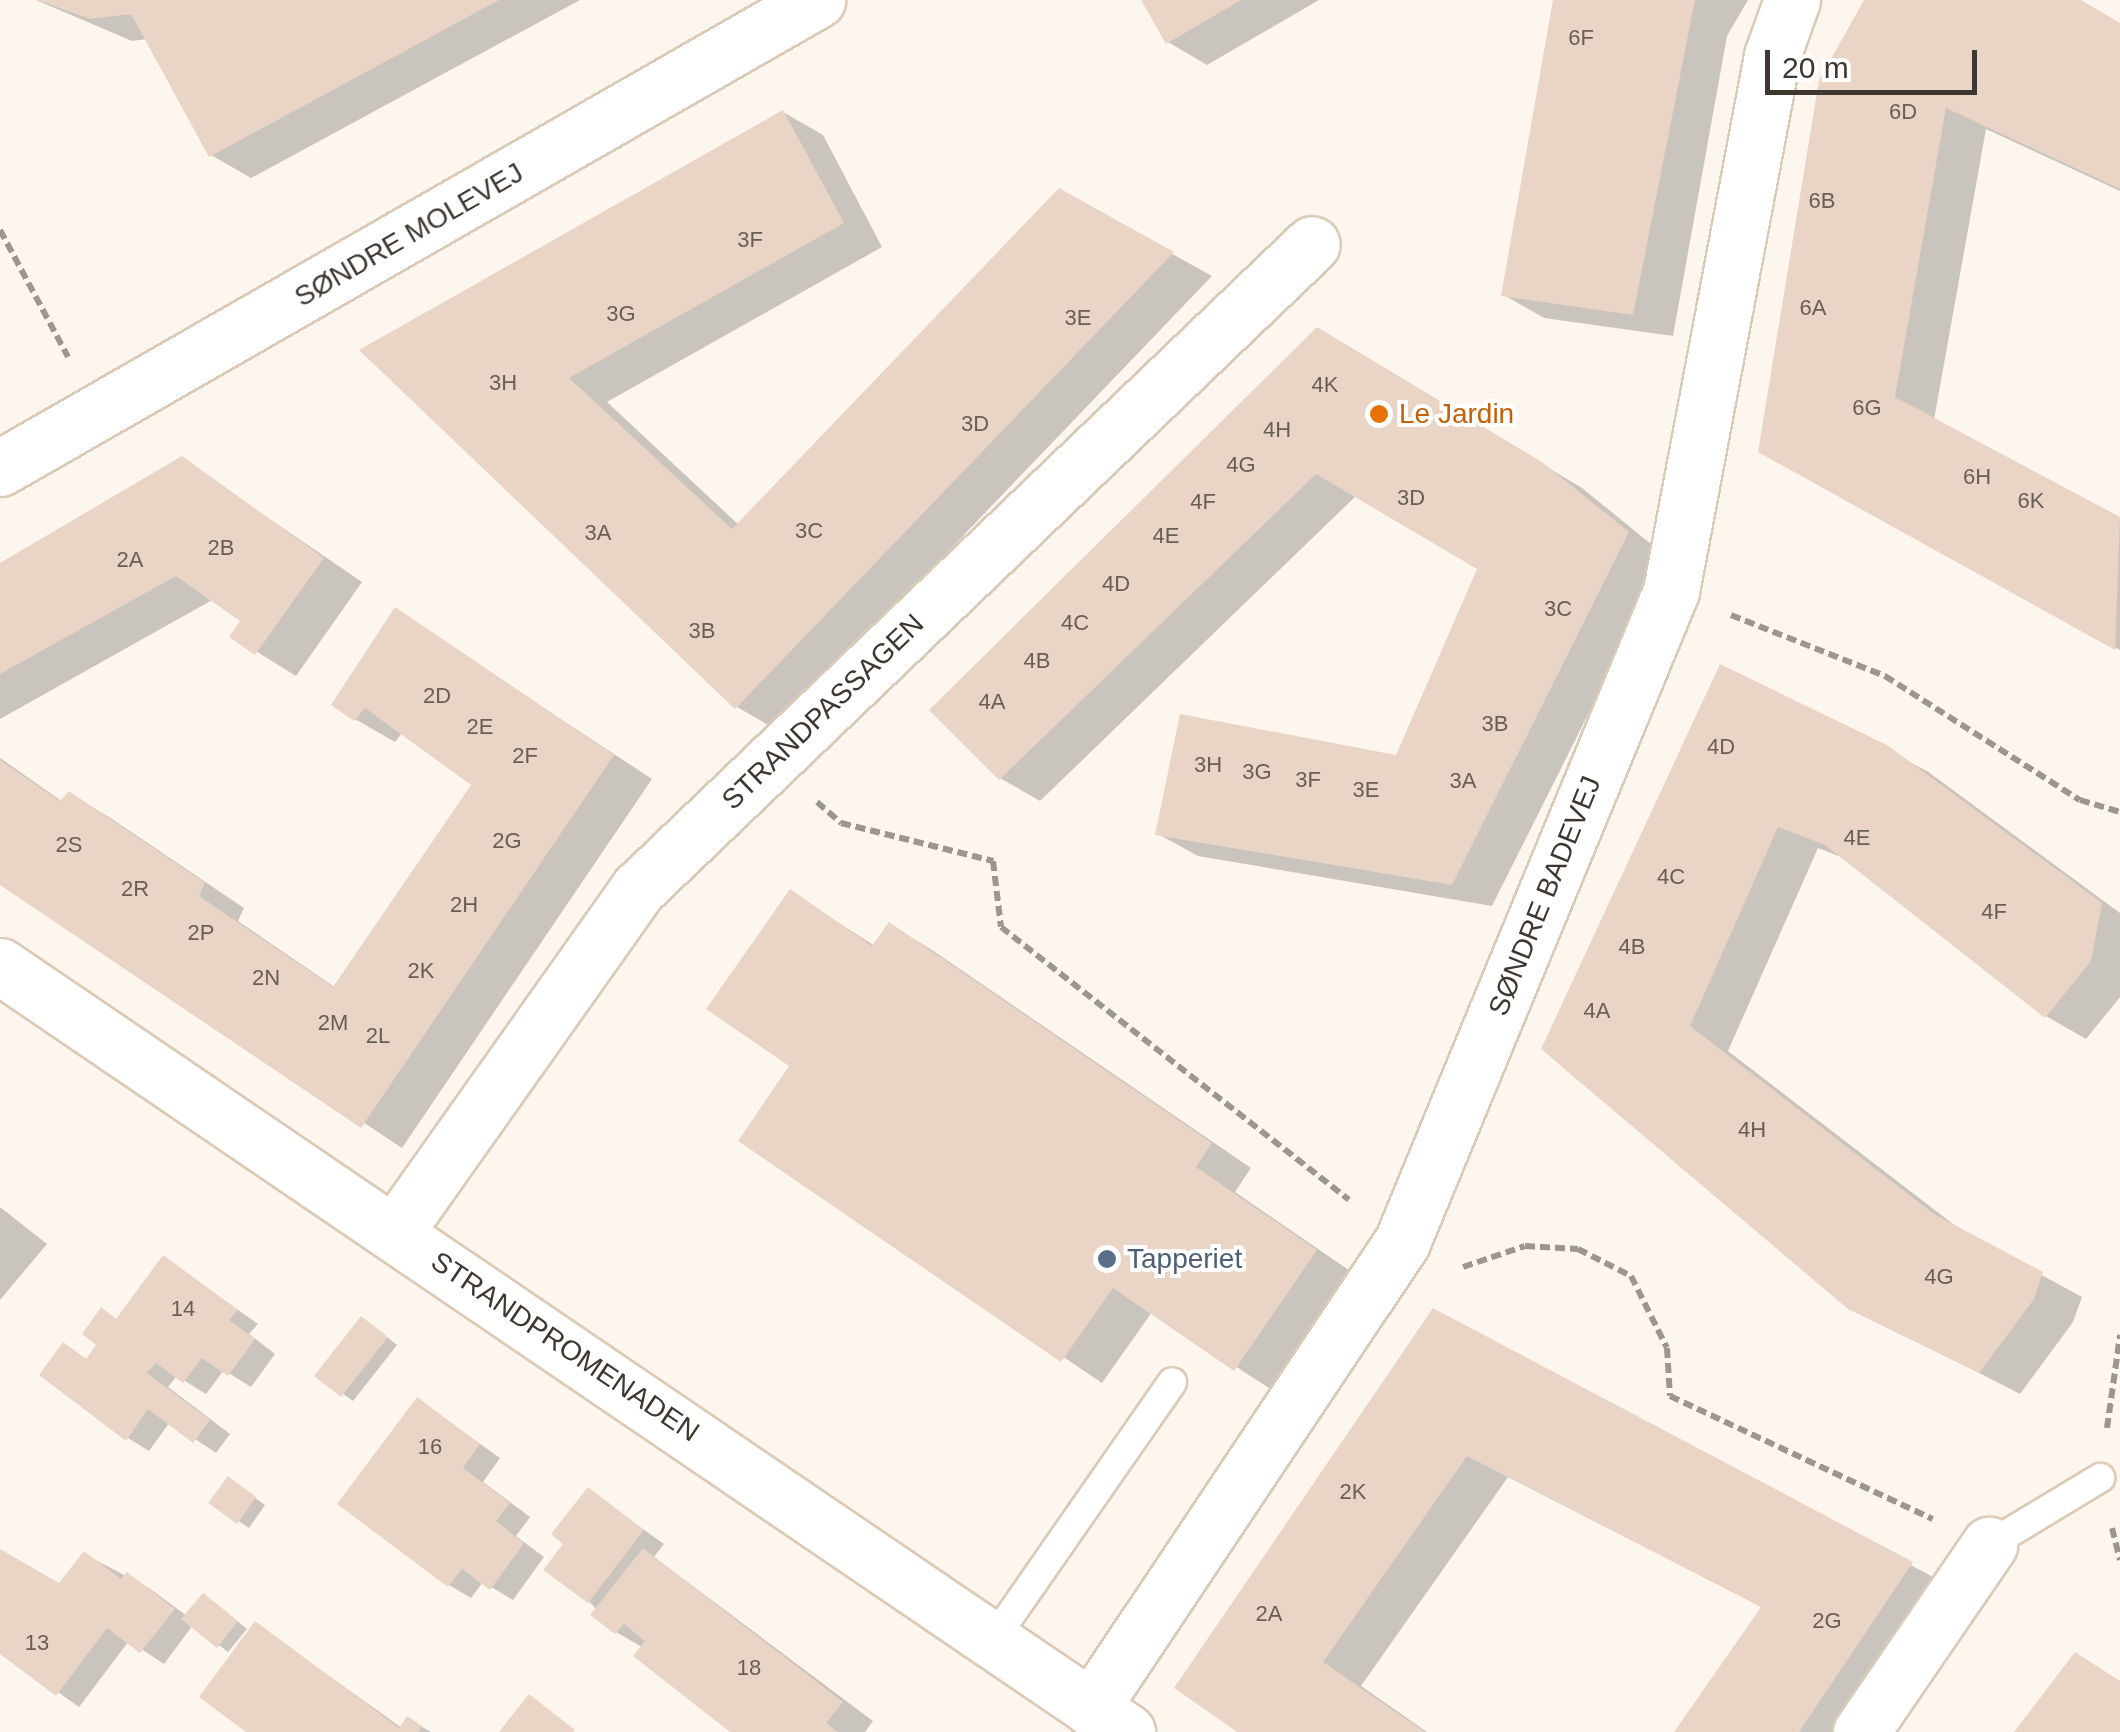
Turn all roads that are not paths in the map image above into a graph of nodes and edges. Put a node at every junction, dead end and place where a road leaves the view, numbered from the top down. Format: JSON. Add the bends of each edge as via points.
{"nodes":[{"id":1,"x":817,"y":0,"type":"edge"},
{"id":2,"x":1792,"y":0,"type":"edge"},
{"id":3,"x":1312,"y":244,"type":"dead end"},
{"id":4,"x":0,"y":468,"type":"edge"},
{"id":5,"x":0,"y":966,"type":"edge"},
{"id":6,"x":396,"y":1232,"type":"junction"},
{"id":7,"x":1172,"y":1382,"type":"dead end"},
{"id":8,"x":2100,"y":1478,"type":"road end"},
{"id":9,"x":1988,"y":1545,"type":"joint"},
{"id":10,"x":993,"y":1640,"type":"junction"},
{"id":11,"x":1109,"y":1720,"type":"edge"},
{"id":12,"x":1861,"y":1732,"type":"edge"}],
"edges":[{"from":1,"to":4,"type":"street","name":"SØNDRE MOLEVEJ"},
{"from":2,"to":11,"type":"street","name":"SØNDRE BADEVEJ","via":[[1772,56],[1671,591],[1402,1242]]},
{"from":3,"to":6,"type":"street","name":"STRANDPASSAGEN","via":[[639,888]]},
{"from":5,"to":6,"type":"street","name":"STRANDPROMENADEN"},
{"from":6,"to":10,"type":"street","name":"STRANDPROMENADEN"},
{"from":7,"to":10,"type":"lane"},
{"from":8,"to":9,"type":"lane"},
{"from":9,"to":12,"type":"street"},
{"from":10,"to":11,"type":"street","name":"STRANDPROMENADEN"}]}
